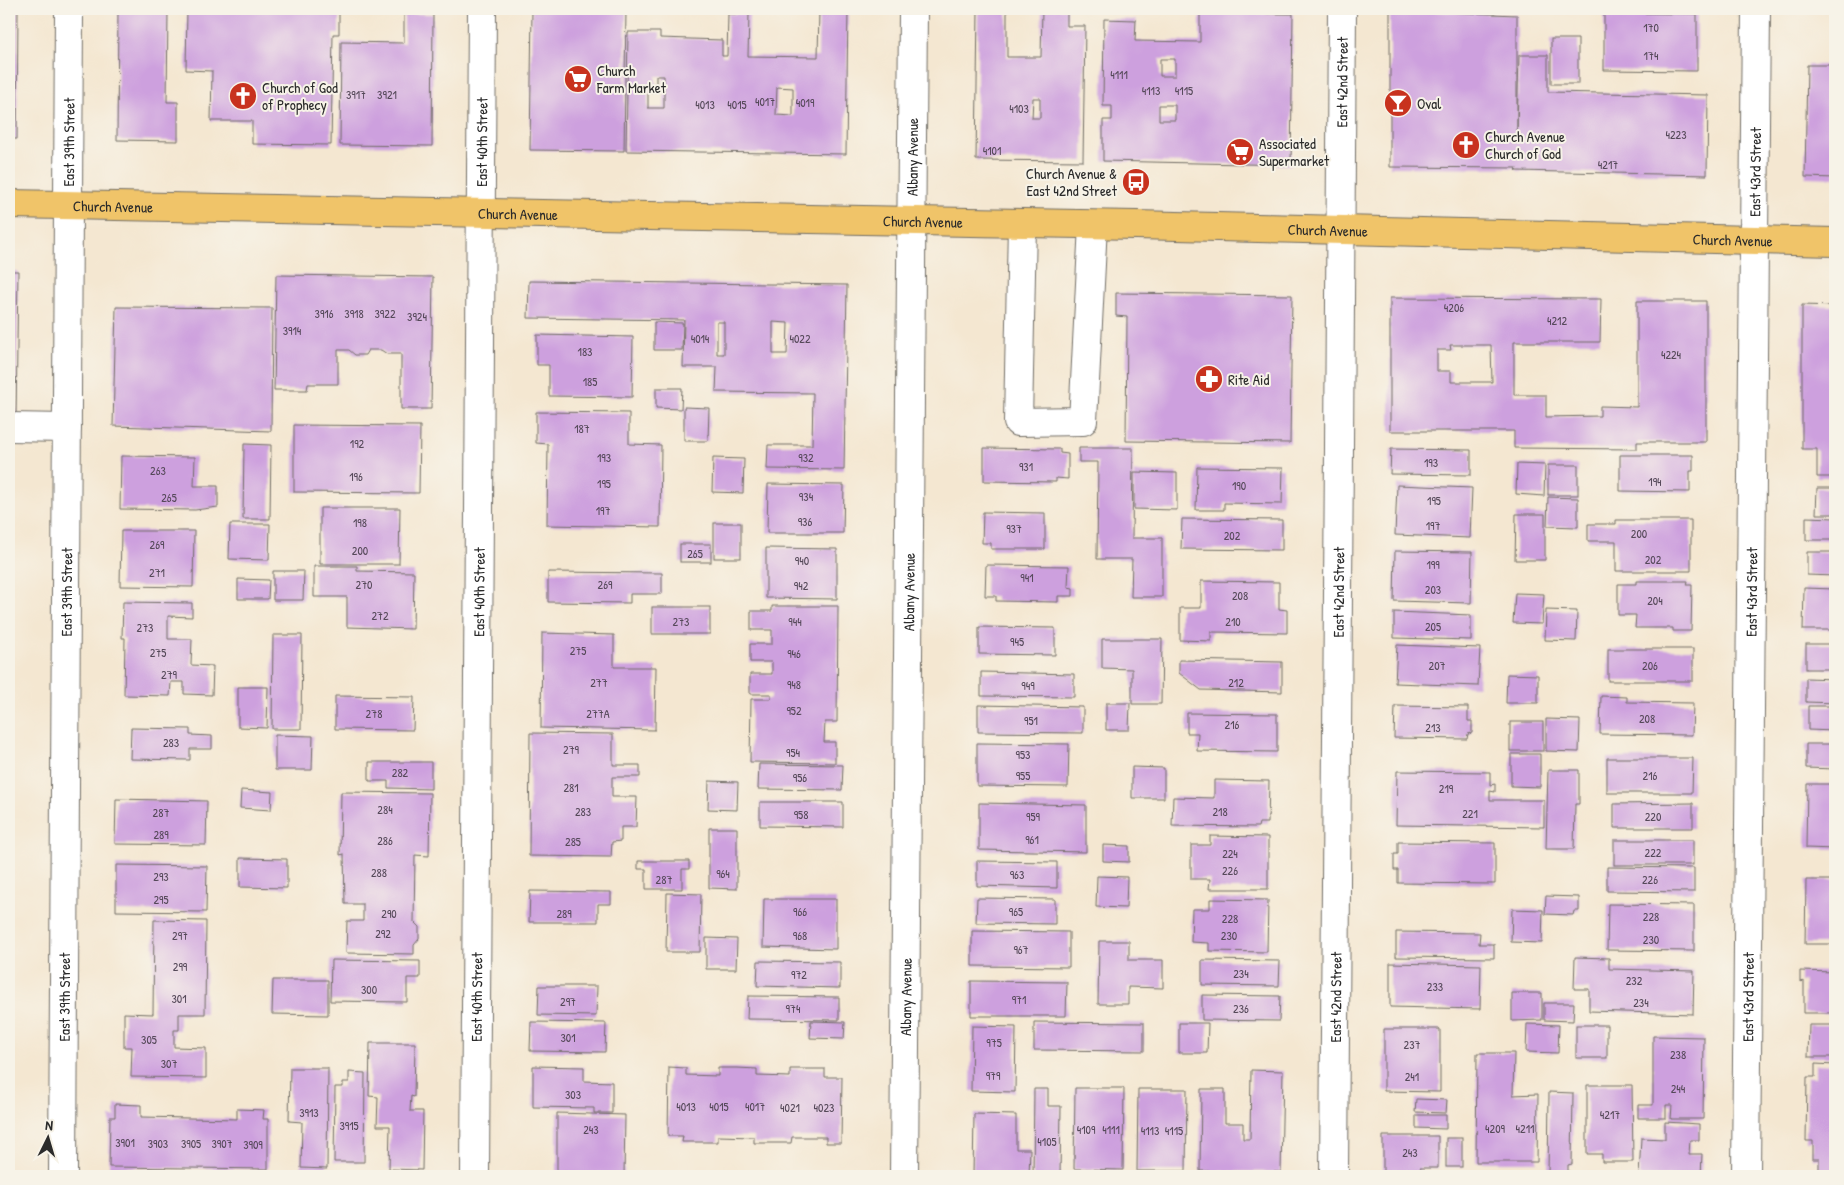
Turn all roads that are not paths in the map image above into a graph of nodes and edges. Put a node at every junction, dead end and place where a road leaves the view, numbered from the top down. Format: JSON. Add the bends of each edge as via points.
{"nodes":[{"id":1,"x":69,"y":9,"type":"edge"},
{"id":2,"x":482,"y":9,"type":"edge"},
{"id":3,"x":913,"y":9,"type":"edge"},
{"id":4,"x":1342,"y":9,"type":"edge"},
{"id":5,"x":1756,"y":9,"type":"edge"},
{"id":6,"x":9,"y":204,"type":"edge"},
{"id":7,"x":68,"y":204,"type":"junction"},
{"id":8,"x":480,"y":213,"type":"junction"},
{"id":9,"x":912,"y":222,"type":"junction"},
{"id":10,"x":1022,"y":224,"type":"junction"},
{"id":11,"x":1093,"y":224,"type":"junction"},
{"id":12,"x":1341,"y":230,"type":"junction"},
{"id":13,"x":1755,"y":240,"type":"junction"},
{"id":14,"x":1835,"y":242,"type":"edge"},
{"id":15,"x":9,"y":427,"type":"edge"},
{"id":16,"x":67,"y":428,"type":"junction"},
{"id":17,"x":63,"y":1176,"type":"edge"},
{"id":18,"x":476,"y":1176,"type":"edge"},
{"id":19,"x":904,"y":1176,"type":"edge"},
{"id":20,"x":1334,"y":1176,"type":"edge"},
{"id":21,"x":1746,"y":1176,"type":"edge"}],
"edges":[{"from":1,"to":7,"type":"street","name":"East 39th Street"},
{"from":2,"to":8,"type":"street","name":"East 40th Street"},
{"from":3,"to":9,"type":"street","name":"Albany Avenue"},
{"from":4,"to":12,"type":"street","name":"East 42nd Street"},
{"from":5,"to":13,"type":"street","name":"East 43rd Street"},
{"from":6,"to":7,"type":"main road","name":"Church Avenue"},
{"from":7,"to":8,"type":"main road","name":"Church Avenue"},
{"from":7,"to":16,"type":"street","name":"East 39th Street"},
{"from":8,"to":9,"type":"main road","name":"Church Avenue"},
{"from":8,"to":18,"type":"street","name":"East 40th Street"},
{"from":9,"to":10,"type":"main road","name":"Church Avenue"},
{"from":9,"to":19,"type":"street","name":"Albany Avenue"},
{"from":10,"to":11,"type":"main road","name":"Church Avenue"},
{"from":10,"to":11,"type":"street","via":[[1018,422],[1084,421]]},
{"from":11,"to":12,"type":"main road","name":"Church Avenue"},
{"from":12,"to":13,"type":"main road","name":"Church Avenue"},
{"from":12,"to":20,"type":"street","name":"East 42nd Street"},
{"from":13,"to":14,"type":"main road","name":"Church Avenue"},
{"from":13,"to":21,"type":"street","name":"East 43rd Street"},
{"from":15,"to":16,"type":"street"},
{"from":16,"to":17,"type":"street","name":"East 39th Street"}]}
